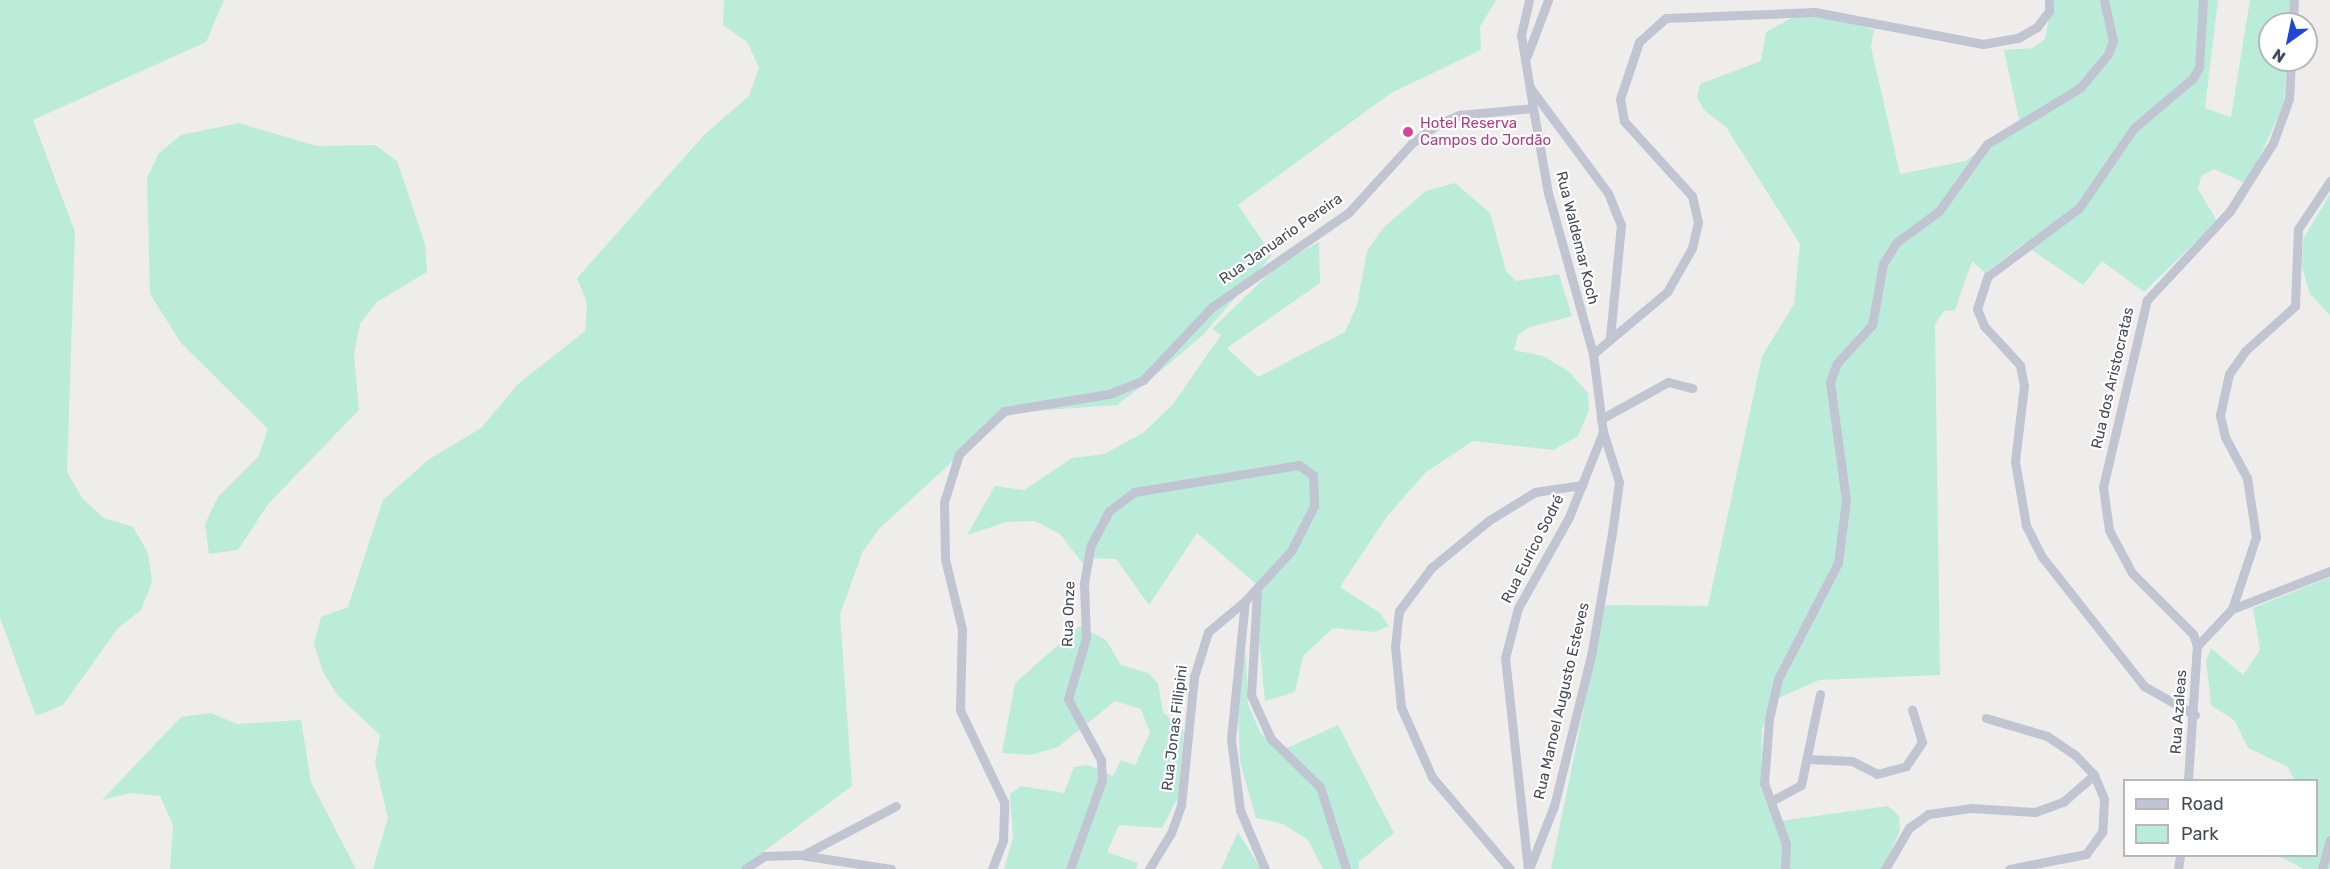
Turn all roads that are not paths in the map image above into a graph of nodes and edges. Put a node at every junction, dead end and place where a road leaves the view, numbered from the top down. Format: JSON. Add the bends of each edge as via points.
{"nodes":[{"id":1,"x":1529,"y":0,"type":"edge"},
{"id":2,"x":1548,"y":0,"type":"edge"},
{"id":3,"x":2049,"y":0,"type":"edge"},
{"id":4,"x":2104,"y":0,"type":"edge"},
{"id":5,"x":2203,"y":0,"type":"edge"},
{"id":6,"x":1527,"y":56,"type":"junction"},
{"id":7,"x":2290,"y":72,"type":"edge"},
{"id":8,"x":1532,"y":89,"type":"junction"},
{"id":9,"x":1533,"y":108,"type":"junction"},
{"id":10,"x":2330,"y":181,"type":"edge"},
{"id":11,"x":1610,"y":338,"type":"junction"},
{"id":12,"x":1593,"y":354,"type":"junction"},
{"id":13,"x":1692,"y":388,"type":"dead end"},
{"id":14,"x":1601,"y":419,"type":"junction"},
{"id":15,"x":1603,"y":432,"type":"junction"},
{"id":16,"x":1299,"y":465,"type":"joint"},
{"id":17,"x":1582,"y":485,"type":"junction"},
{"id":18,"x":2330,"y":571,"type":"edge"},
{"id":19,"x":1257,"y":592,"type":"junction"},
{"id":20,"x":1245,"y":601,"type":"junction"},
{"id":21,"x":2232,"y":609,"type":"junction"},
{"id":22,"x":2198,"y":646,"type":"junction"},
{"id":23,"x":1820,"y":694,"type":"dead end"},
{"id":24,"x":1912,"y":709,"type":"dead end"},
{"id":25,"x":2195,"y":715,"type":"junction"},
{"id":26,"x":1986,"y":718,"type":"dead end"},
{"id":27,"x":1808,"y":759,"type":"junction"},
{"id":28,"x":2094,"y":775,"type":"junction"},
{"id":29,"x":2188,"y":779,"type":"edge"},
{"id":30,"x":1771,"y":801,"type":"junction"},
{"id":31,"x":896,"y":806,"type":"dead end"},
{"id":32,"x":2330,"y":840,"type":"edge"},
{"id":33,"x":801,"y":855,"type":"junction"},
{"id":34,"x":745,"y":869,"type":"edge"},
{"id":35,"x":891,"y":869,"type":"edge"},
{"id":36,"x":992,"y":869,"type":"edge"},
{"id":37,"x":1070,"y":869,"type":"edge"},
{"id":38,"x":1149,"y":869,"type":"edge"},
{"id":39,"x":1265,"y":869,"type":"edge"},
{"id":40,"x":1346,"y":869,"type":"edge"},
{"id":41,"x":1510,"y":869,"type":"edge"},
{"id":42,"x":1529,"y":869,"type":"edge"},
{"id":43,"x":1785,"y":869,"type":"edge"},
{"id":44,"x":1885,"y":869,"type":"edge"},
{"id":45,"x":2008,"y":869,"type":"edge"},
{"id":46,"x":2322,"y":869,"type":"edge"}],
"edges":[{"from":1,"to":6,"type":"street","name":"Rua Waldemar Koch","via":[[1521,35]]},
{"from":2,"to":6,"type":"street"},
{"from":3,"to":11,"type":"street","via":[[2049,11],[2037,27],[2018,38],[1983,44],[1815,12],[1666,18],[1639,42],[1620,99],[1624,121],[1692,196],[1698,222],[1692,248],[1667,292]]},
{"from":4,"to":30,"type":"street","via":[[2113,41],[2108,54],[2080,88],[1987,144],[1939,211],[1897,242],[1883,264],[1872,325],[1837,363],[1830,382],[1846,500],[1838,563],[1778,679],[1764,783]]},
{"from":5,"to":25,"type":"street","via":[[2199,67],[2193,78],[2144,116],[2079,208],[1988,276],[1977,309],[1984,326],[2020,365],[2024,386],[2015,461],[2026,525],[2042,557],[2144,686]]},
{"from":6,"to":8,"type":"street","name":"Rua Waldemar Koch"},
{"from":7,"to":22,"type":"street","name":"Rua dos Aristocratas","via":[[2289,99],[2273,143],[2230,211],[2147,300],[2103,487],[2109,530],[2132,573],[2193,634]]},
{"from":8,"to":9,"type":"street","name":"Rua Waldemar Koch"},
{"from":8,"to":11,"type":"street","via":[[1608,193],[1621,225]]},
{"from":9,"to":12,"type":"street","name":"Rua Waldemar Koch","via":[[1548,193]]},
{"from":9,"to":36,"type":"street","name":"Rua Januario Pereira","via":[[1459,115],[1440,123],[1412,143],[1349,212],[1212,307],[1143,380],[1109,394],[1004,411],[959,454],[944,502],[943,531],[962,629],[960,710],[1004,802],[1003,840]]},
{"from":10,"to":21,"type":"street","via":[[2298,229],[2295,306],[2245,351],[2229,374],[2220,415],[2225,437],[2247,478],[2256,537]]},
{"from":11,"to":12,"type":"street"},
{"from":12,"to":14,"type":"street"},
{"from":13,"to":14,"type":"street","via":[[1668,382]]},
{"from":14,"to":15,"type":"street"},
{"from":15,"to":17,"type":"street","name":"Rua Eurico Sodré"},
{"from":15,"to":42,"type":"street","name":"Rua Manoel Augusto Esteves","via":[[1619,482],[1592,651],[1554,806]]},
{"from":16,"to":19,"type":"street","name":"Rua Jonas Fillipini","via":[[1313,475],[1314,506],[1291,551]]},
{"from":16,"to":37,"type":"street","name":"Rua Onze","via":[[1134,492],[1109,511],[1091,545],[1084,583],[1086,638],[1068,699],[1101,760],[1102,780]]},
{"from":17,"to":41,"type":"street","via":[[1536,492],[1488,521],[1431,568],[1399,611],[1395,647],[1401,707],[1432,777]]},
{"from":17,"to":42,"type":"street","name":"Rua Eurico Sodré","via":[[1518,608],[1505,658]]},
{"from":18,"to":21,"type":"street"},
{"from":19,"to":20,"type":"street","name":"Rua Jonas Fillipini"},
{"from":19,"to":40,"type":"street","via":[[1251,695],[1271,739],[1320,786]]},
{"from":20,"to":38,"type":"street","name":"Rua Jonas Fillipini","via":[[1208,632],[1194,676],[1181,805],[1171,833]]},
{"from":20,"to":39,"type":"street","via":[[1231,740],[1240,810]]},
{"from":21,"to":22,"type":"street"},
{"from":22,"to":25,"type":"street","name":"Rua Azaleas"},
{"from":23,"to":27,"type":"street"},
{"from":24,"to":27,"type":"street","via":[[1922,742],[1906,766],[1877,774],[1852,761]]},
{"from":25,"to":29,"type":"street","name":"Rua Azaleas"},
{"from":26,"to":28,"type":"street","via":[[2047,736]]},
{"from":27,"to":30,"type":"street","via":[[1799,788]]},
{"from":28,"to":44,"type":"street","via":[[2063,802],[2035,812],[1971,808],[1928,814],[1909,828]]},
{"from":28,"to":45,"type":"street","via":[[2104,799],[2097,845],[2086,854]]},
{"from":30,"to":43,"type":"street","via":[[1786,844]]},
{"from":31,"to":33,"type":"street"},
{"from":32,"to":46,"type":"street"},
{"from":33,"to":34,"type":"street","via":[[764,856]]},
{"from":33,"to":35,"type":"street"}]}
